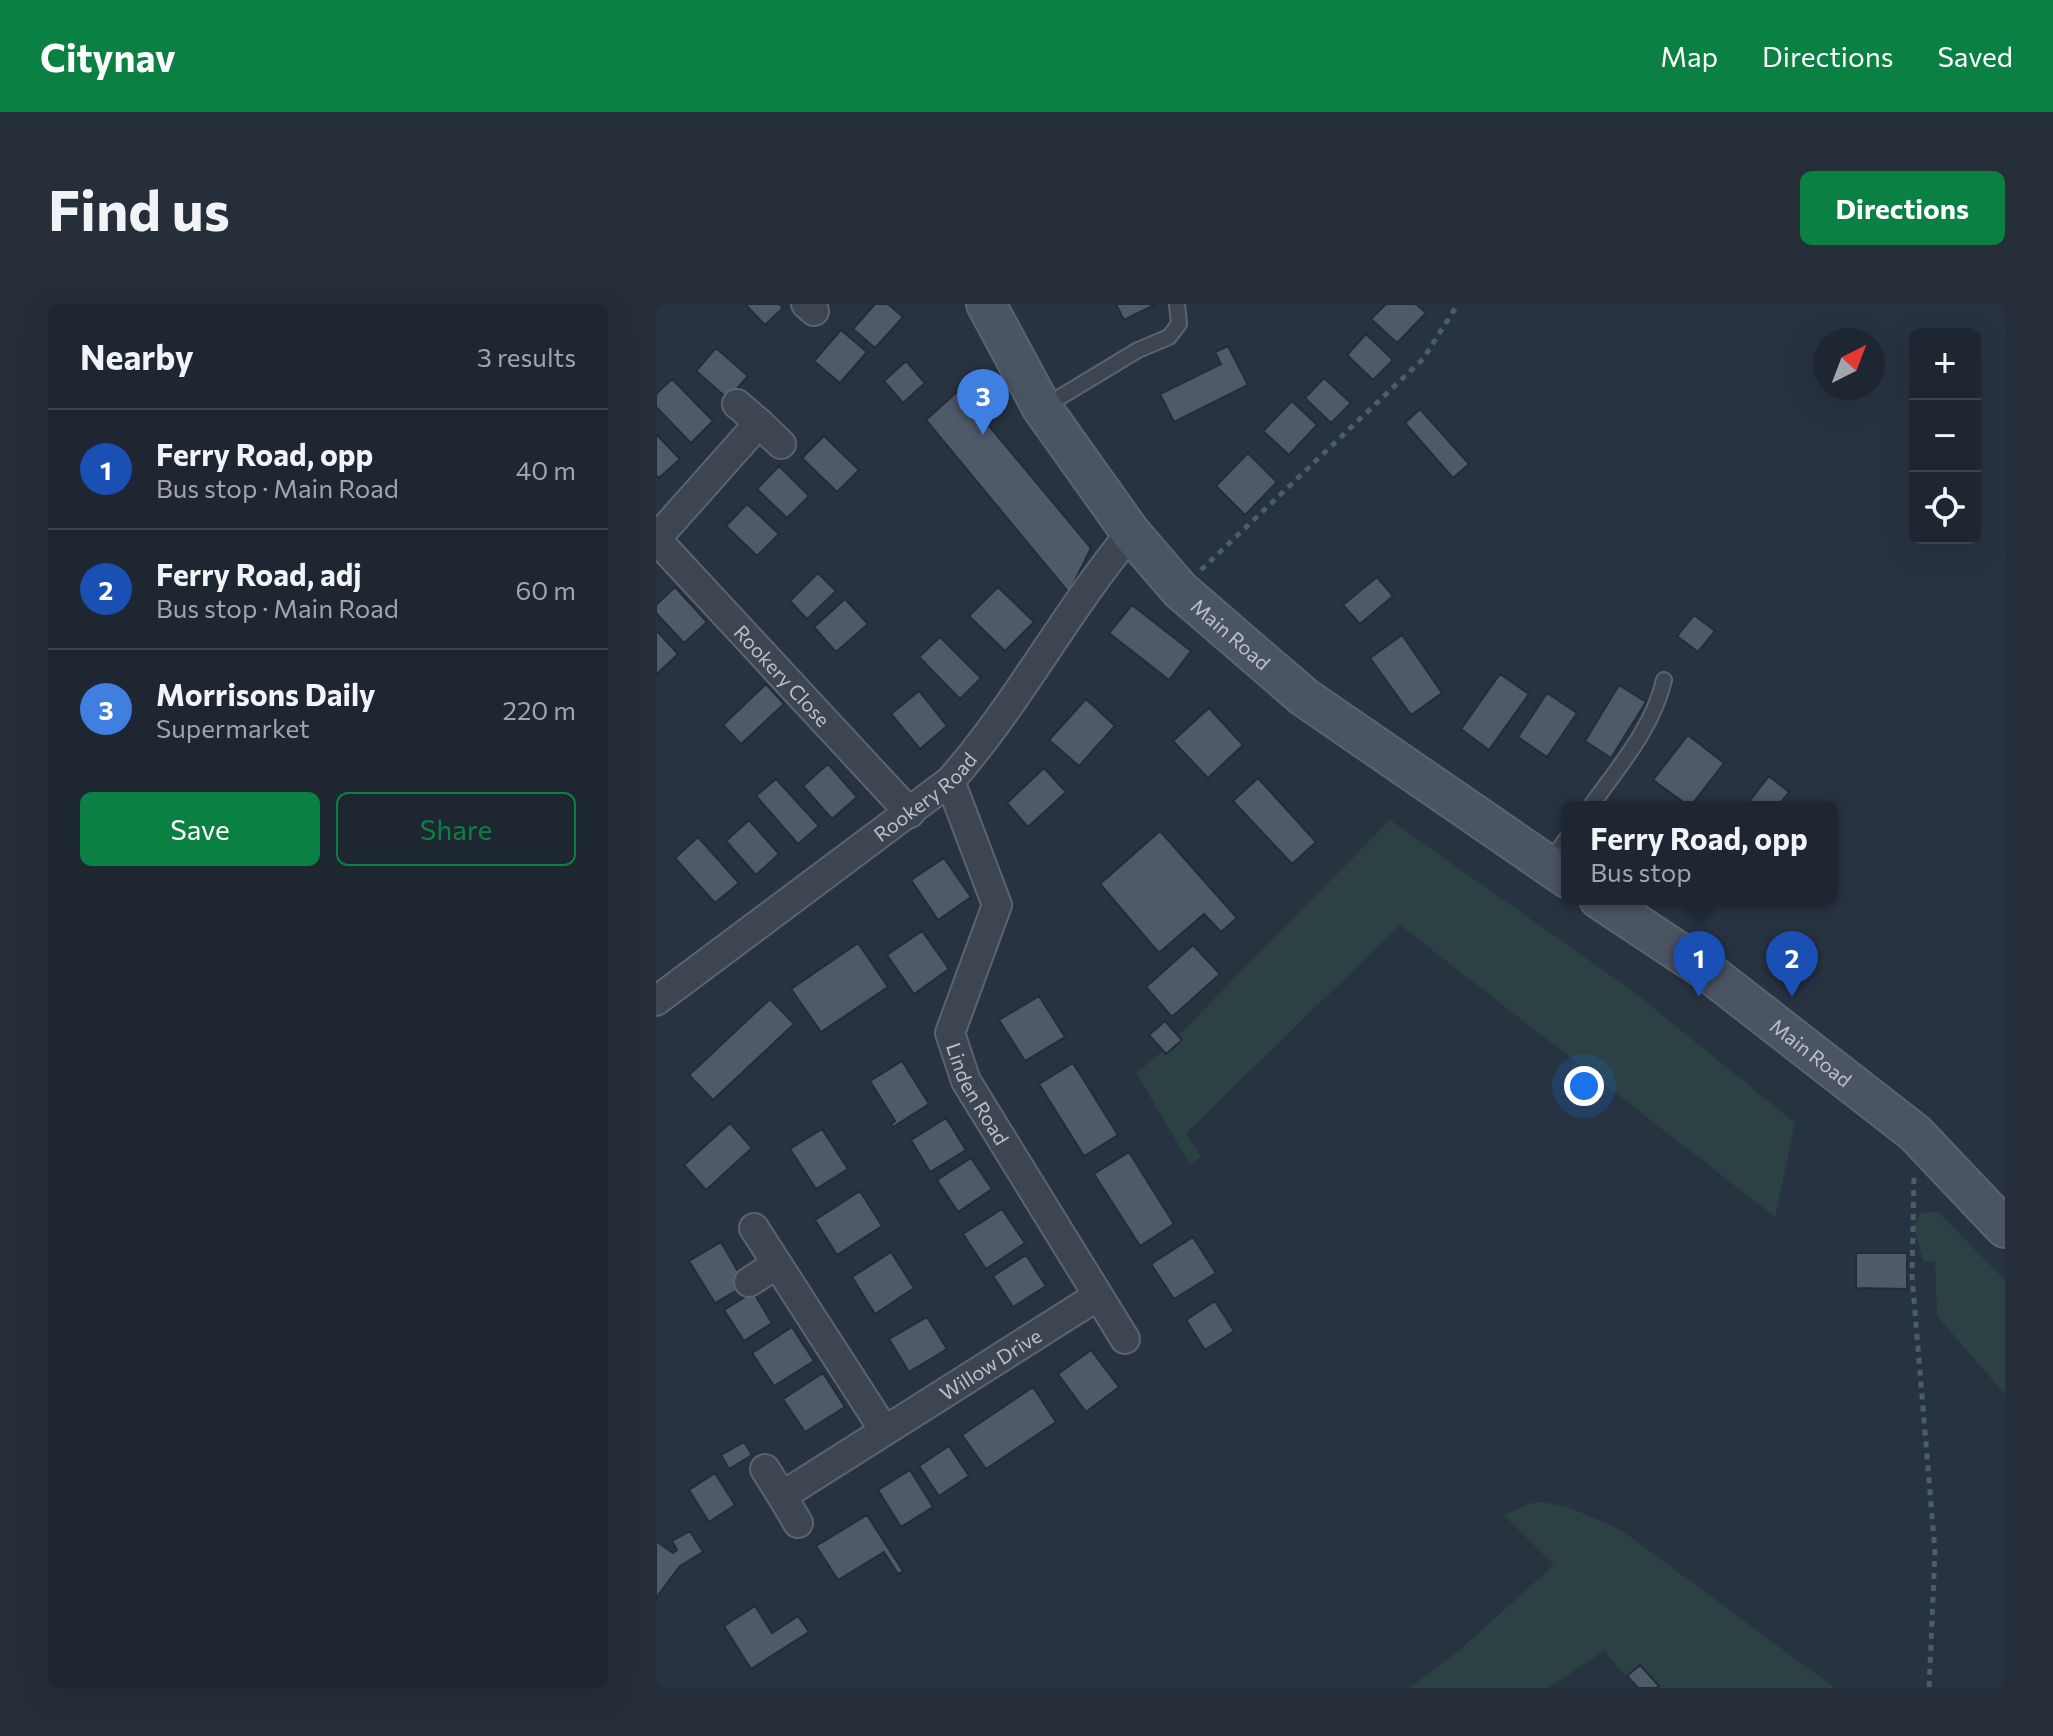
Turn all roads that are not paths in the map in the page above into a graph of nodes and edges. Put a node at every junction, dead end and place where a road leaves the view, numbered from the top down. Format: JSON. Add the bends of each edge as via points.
{"nodes":[{"id":1,"x":986,"y":304,"type":"edge"},
{"id":2,"x":1177,"y":304,"type":"edge"},
{"id":3,"x":737,"y":404,"type":"dead end"},
{"id":4,"x":1042,"y":408,"type":"junction"},
{"id":5,"x":759,"y":423,"type":"junction"},
{"id":6,"x":781,"y":444,"type":"dead end"},
{"id":7,"x":1131,"y":533,"type":"junction"},
{"id":8,"x":656,"y":539,"type":"edge"},
{"id":9,"x":1664,"y":680,"type":"dead end"},
{"id":10,"x":950,"y":781,"type":"junction"},
{"id":11,"x":1594,"y":801,"type":"edge"},
{"id":12,"x":910,"y":813,"type":"junction"},
{"id":13,"x":1561,"y":860,"type":"edge"},
{"id":14,"x":1608,"y":905,"type":"edge"},
{"id":15,"x":656,"y":1001,"type":"edge"},
{"id":16,"x":754,"y":1228,"type":"dead end"},
{"id":17,"x":2005,"y":1228,"type":"edge"},
{"id":18,"x":777,"y":1264,"type":"junction"},
{"id":19,"x":749,"y":1282,"type":"dead end"},
{"id":20,"x":1096,"y":1297,"type":"junction"},
{"id":21,"x":1125,"y":1339,"type":"dead end"},
{"id":22,"x":884,"y":1430,"type":"junction"},
{"id":23,"x":765,"y":1469,"type":"dead end"},
{"id":24,"x":782,"y":1496,"type":"junction"},
{"id":25,"x":798,"y":1523,"type":"dead end"}],
"edges":[{"from":1,"to":4,"type":"street","name":"Main Road"},
{"from":2,"to":4,"type":"lane","via":[[1179,324],[1169,337]]},
{"from":3,"to":5,"type":"street"},
{"from":4,"to":7,"type":"street","name":"Main Road"},
{"from":5,"to":6,"type":"street"},
{"from":5,"to":8,"type":"street","name":"Rookery Close"},
{"from":7,"to":10,"type":"street","name":"Rookery Road","via":[[1091,581],[989,738]]},
{"from":7,"to":13,"type":"street","name":"Main Road","via":[[1180,590],[1304,697]]},
{"from":8,"to":12,"type":"street","name":"Rookery Close"},
{"from":9,"to":11,"type":"lane","via":[[1659,701],[1636,741]]},
{"from":10,"to":12,"type":"street","name":"Rookery Road"},
{"from":10,"to":20,"type":"street","name":"Linden Road","via":[[997,905],[950,1033],[966,1081]]},
{"from":12,"to":15,"type":"street","name":"Rookery Road"},
{"from":14,"to":17,"type":"street","name":"Main Road","via":[[1703,968],[1915,1133]]},
{"from":16,"to":18,"type":"street"},
{"from":18,"to":19,"type":"street"},
{"from":18,"to":22,"type":"street"},
{"from":20,"to":21,"type":"street","name":"Linden Road"},
{"from":20,"to":22,"type":"street","name":"Willow Drive"},
{"from":22,"to":24,"type":"street","name":"Willow Drive"},
{"from":23,"to":24,"type":"street"},
{"from":24,"to":25,"type":"street"}]}
